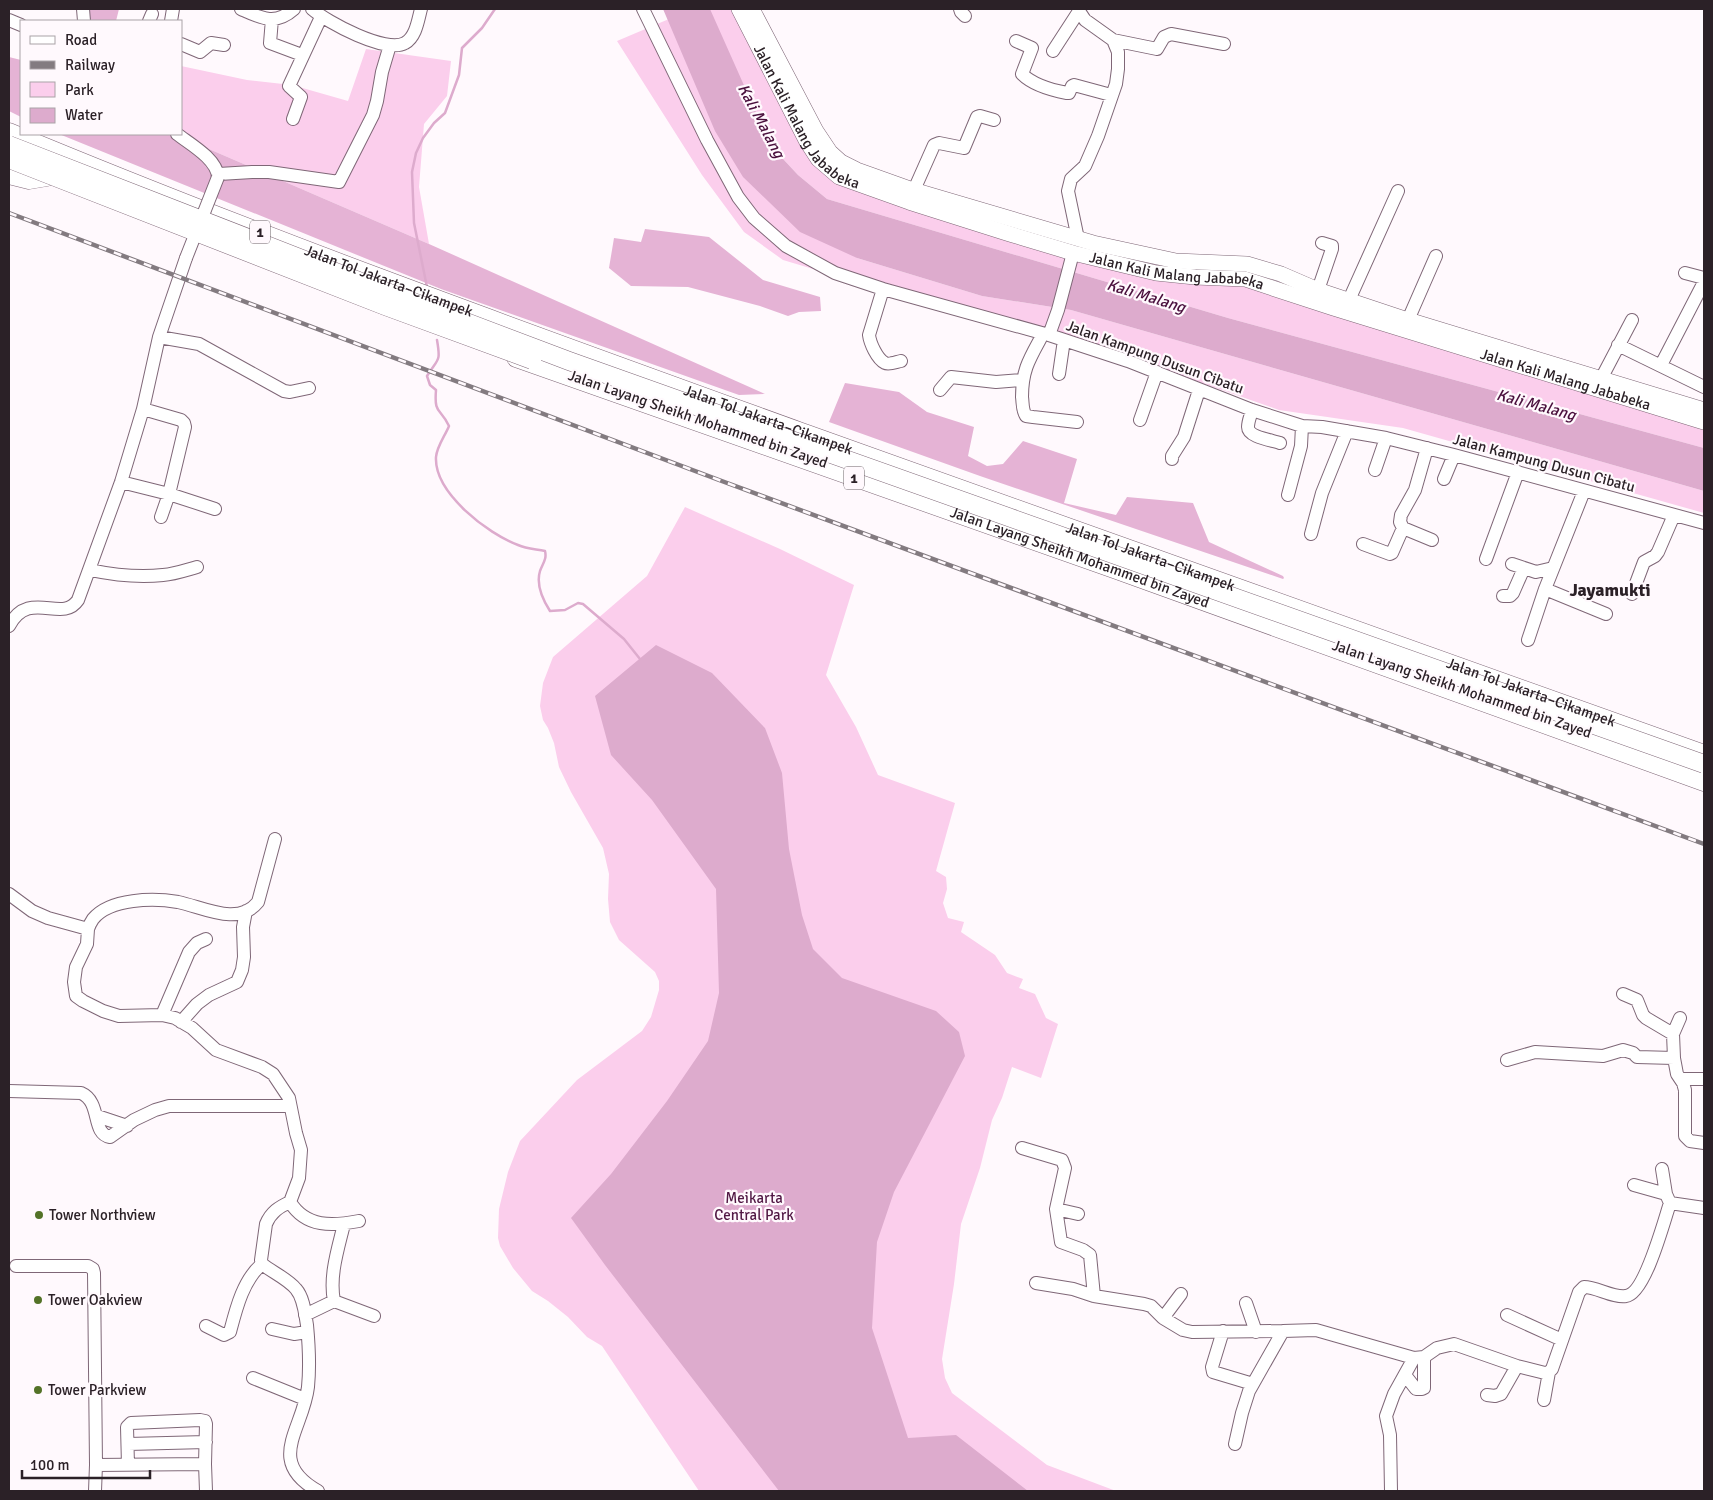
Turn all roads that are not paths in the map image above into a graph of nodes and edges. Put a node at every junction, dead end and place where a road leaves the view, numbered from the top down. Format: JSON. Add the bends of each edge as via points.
{"nodes":[{"id":1,"x":241,"y":9,"type":"edge"},
{"id":2,"x":294,"y":9,"type":"edge"},
{"id":3,"x":421,"y":9,"type":"edge"},
{"id":4,"x":643,"y":9,"type":"edge"},
{"id":5,"x":739,"y":9,"type":"edge"},
{"id":6,"x":752,"y":9,"type":"edge"},
{"id":7,"x":1079,"y":10,"type":"edge"},
{"id":8,"x":317,"y":13,"type":"edge"},
{"id":9,"x":272,"y":19,"type":"junction"},
{"id":10,"x":1114,"y":40,"type":"junction"},
{"id":11,"x":1016,"y":42,"type":"dead end"},
{"id":12,"x":182,"y":44,"type":"edge"},
{"id":13,"x":1224,"y":44,"type":"dead end"},
{"id":14,"x":224,"y":45,"type":"dead end"},
{"id":15,"x":390,"y":45,"type":"junction"},
{"id":16,"x":1053,"y":50,"type":"dead end"},
{"id":17,"x":302,"y":55,"type":"junction"},
{"id":18,"x":1112,"y":95,"type":"junction"},
{"id":19,"x":293,"y":119,"type":"dead end"},
{"id":20,"x":994,"y":120,"type":"dead end"},
{"id":21,"x":9,"y":132,"type":"edge"},
{"id":22,"x":27,"y":135,"type":"edge"},
{"id":23,"x":178,"y":135,"type":"edge"},
{"id":24,"x":9,"y":145,"type":"edge"},
{"id":25,"x":9,"y":160,"type":"edge"},
{"id":26,"x":96,"y":168,"type":"junction"},
{"id":27,"x":9,"y":175,"type":"edge"},
{"id":28,"x":218,"y":176,"type":"junction"},
{"id":29,"x":47,"y":177,"type":"junction"},
{"id":30,"x":1398,"y":191,"type":"dead end"},
{"id":31,"x":911,"y":196,"type":"junction"},
{"id":32,"x":1322,"y":243,"type":"dead end"},
{"id":33,"x":1075,"y":246,"type":"junction"},
{"id":34,"x":1436,"y":256,"type":"dead end"},
{"id":35,"x":1685,"y":273,"type":"dead end"},
{"id":36,"x":1704,"y":278,"type":"edge"},
{"id":37,"x":1279,"y":282,"type":"junction"},
{"id":38,"x":1704,"y":282,"type":"edge"},
{"id":39,"x":883,"y":289,"type":"junction"},
{"id":40,"x":1318,"y":290,"type":"junction"},
{"id":41,"x":1349,"y":300,"type":"junction"},
{"id":42,"x":1408,"y":320,"type":"junction"},
{"id":43,"x":1632,"y":320,"type":"dead end"},
{"id":44,"x":1046,"y":335,"type":"junction"},
{"id":45,"x":159,"y":337,"type":"junction"},
{"id":46,"x":1064,"y":340,"type":"junction"},
{"id":47,"x":1618,"y":345,"type":"junction"},
{"id":48,"x":900,"y":362,"type":"dead end"},
{"id":49,"x":1661,"y":365,"type":"junction"},
{"id":50,"x":1157,"y":372,"type":"junction"},
{"id":51,"x":1059,"y":374,"type":"dead end"},
{"id":52,"x":1601,"y":379,"type":"junction"},
{"id":53,"x":1022,"y":380,"type":"junction"},
{"id":54,"x":309,"y":388,"type":"dead end"},
{"id":55,"x":1704,"y":388,"type":"edge"},
{"id":56,"x":940,"y":390,"type":"dead end"},
{"id":57,"x":1199,"y":390,"type":"junction"},
{"id":58,"x":143,"y":409,"type":"junction"},
{"id":59,"x":1700,"y":409,"type":"edge"},
{"id":60,"x":1252,"y":410,"type":"junction"},
{"id":61,"x":1140,"y":420,"type":"dead end"},
{"id":62,"x":1077,"y":422,"type":"dead end"},
{"id":63,"x":1704,"y":422,"type":"edge"},
{"id":64,"x":1302,"y":426,"type":"junction"},
{"id":65,"x":1347,"y":431,"type":"junction"},
{"id":66,"x":1386,"y":438,"type":"junction"},
{"id":67,"x":1280,"y":443,"type":"dead end"},
{"id":68,"x":1427,"y":448,"type":"junction"},
{"id":69,"x":1454,"y":455,"type":"junction"},
{"id":70,"x":1172,"y":459,"type":"dead end"},
{"id":71,"x":1375,"y":470,"type":"dead end"},
{"id":72,"x":1518,"y":472,"type":"junction"},
{"id":73,"x":1444,"y":479,"type":"dead end"},
{"id":74,"x":121,"y":482,"type":"junction"},
{"id":75,"x":1584,"y":491,"type":"junction"},
{"id":76,"x":169,"y":494,"type":"junction"},
{"id":77,"x":1288,"y":495,"type":"dead end"},
{"id":78,"x":215,"y":509,"type":"dead end"},
{"id":79,"x":1674,"y":515,"type":"junction"},
{"id":80,"x":161,"y":517,"type":"dead end"},
{"id":81,"x":1704,"y":523,"type":"edge"},
{"id":82,"x":1403,"y":528,"type":"junction"},
{"id":83,"x":1311,"y":534,"type":"dead end"},
{"id":84,"x":1432,"y":540,"type":"dead end"},
{"id":85,"x":1363,"y":544,"type":"dead end"},
{"id":86,"x":1486,"y":559,"type":"dead end"},
{"id":87,"x":197,"y":567,"type":"dead end"},
{"id":88,"x":1553,"y":568,"type":"junction"},
{"id":89,"x":90,"y":570,"type":"junction"},
{"id":90,"x":1545,"y":589,"type":"junction"},
{"id":91,"x":1632,"y":594,"type":"dead end"},
{"id":92,"x":1503,"y":596,"type":"dead end"},
{"id":93,"x":1606,"y":614,"type":"dead end"},
{"id":94,"x":9,"y":626,"type":"edge"},
{"id":95,"x":1528,"y":640,"type":"dead end"},
{"id":96,"x":1704,"y":754,"type":"edge"},
{"id":97,"x":1704,"y":764,"type":"edge"},
{"id":98,"x":1704,"y":775,"type":"edge"},
{"id":99,"x":1704,"y":782,"type":"edge"},
{"id":100,"x":275,"y":839,"type":"dead end"},
{"id":101,"x":10,"y":898,"type":"edge"},
{"id":102,"x":246,"y":911,"type":"junction"},
{"id":103,"x":88,"y":929,"type":"junction"},
{"id":104,"x":206,"y":939,"type":"dead end"},
{"id":105,"x":1623,"y":994,"type":"dead end"},
{"id":106,"x":162,"y":1015,"type":"junction"},
{"id":107,"x":1680,"y":1018,"type":"dead end"},
{"id":108,"x":182,"y":1022,"type":"junction"},
{"id":109,"x":1673,"y":1034,"type":"junction"},
{"id":110,"x":1674,"y":1058,"type":"junction"},
{"id":111,"x":1507,"y":1060,"type":"dead end"},
{"id":112,"x":1681,"y":1079,"type":"junction"},
{"id":113,"x":1704,"y":1079,"type":"edge"},
{"id":114,"x":9,"y":1091,"type":"edge"},
{"id":115,"x":288,"y":1106,"type":"dead end"},
{"id":116,"x":1704,"y":1143,"type":"edge"},
{"id":117,"x":1022,"y":1148,"type":"dead end"},
{"id":118,"x":1662,"y":1169,"type":"dead end"},
{"id":119,"x":1634,"y":1185,"type":"dead end"},
{"id":120,"x":1668,"y":1199,"type":"junction"},
{"id":121,"x":290,"y":1202,"type":"junction"},
{"id":122,"x":1704,"y":1208,"type":"edge"},
{"id":123,"x":1056,"y":1209,"type":"junction"},
{"id":124,"x":1078,"y":1214,"type":"dead end"},
{"id":125,"x":359,"y":1221,"type":"dead end"},
{"id":126,"x":344,"y":1224,"type":"junction"},
{"id":127,"x":262,"y":1264,"type":"junction"},
{"id":128,"x":16,"y":1266,"type":"dead end"},
{"id":129,"x":1036,"y":1283,"type":"dead end"},
{"id":130,"x":1181,"y":1294,"type":"dead end"},
{"id":131,"x":1094,"y":1296,"type":"junction"},
{"id":132,"x":334,"y":1301,"type":"junction"},
{"id":133,"x":1246,"y":1303,"type":"dead end"},
{"id":134,"x":305,"y":1315,"type":"junction"},
{"id":135,"x":1507,"y":1315,"type":"dead end"},
{"id":136,"x":374,"y":1316,"type":"dead end"},
{"id":137,"x":1163,"y":1318,"type":"junction"},
{"id":138,"x":206,"y":1326,"type":"dead end"},
{"id":139,"x":272,"y":1329,"type":"dead end"},
{"id":140,"x":1222,"y":1331,"type":"junction"},
{"id":141,"x":1283,"y":1331,"type":"junction"},
{"id":142,"x":308,"y":1332,"type":"junction"},
{"id":143,"x":1256,"y":1332,"type":"junction"},
{"id":144,"x":1562,"y":1340,"type":"junction"},
{"id":145,"x":1419,"y":1358,"type":"junction"},
{"id":146,"x":1517,"y":1366,"type":"junction"},
{"id":147,"x":1549,"y":1372,"type":"junction"},
{"id":148,"x":1405,"y":1375,"type":"junction"},
{"id":149,"x":253,"y":1378,"type":"dead end"},
{"id":150,"x":1253,"y":1384,"type":"junction"},
{"id":151,"x":1487,"y":1395,"type":"dead end"},
{"id":152,"x":305,"y":1399,"type":"junction"},
{"id":153,"x":1544,"y":1400,"type":"dead end"},
{"id":154,"x":206,"y":1442,"type":"junction"},
{"id":155,"x":128,"y":1444,"type":"junction"},
{"id":156,"x":1235,"y":1444,"type":"dead end"},
{"id":157,"x":128,"y":1464,"type":"junction"},
{"id":158,"x":205,"y":1464,"type":"junction"},
{"id":159,"x":96,"y":1466,"type":"junction"},
{"id":160,"x":95,"y":1491,"type":"edge"},
{"id":161,"x":206,"y":1491,"type":"edge"},
{"id":162,"x":318,"y":1491,"type":"edge"},
{"id":163,"x":1391,"y":1491,"type":"edge"}],
"edges":[{"from":1,"to":9,"type":"street"},
{"from":2,"to":9,"type":"street","via":[[287,15]]},
{"from":3,"to":15,"type":"street","via":[[408,41],[399,46]]},
{"from":4,"to":39,"type":"street","name":"Jalan Kampung Dusun Cibatu","via":[[707,140],[738,197],[754,218],[786,246],[835,273]]},
{"from":5,"to":31,"type":"main road","name":"Jalan Kali Malang Jababeka","via":[[818,159],[839,177]]},
{"from":6,"to":31,"type":"main road","name":"Jalan Kali Malang Jababeka","via":[[792,88],[830,152],[841,162]]},
{"from":7,"to":10,"type":"street","via":[[1085,20]]},
{"from":7,"to":16,"type":"street"},
{"from":8,"to":15,"type":"street","via":[[352,33]]},
{"from":8,"to":17,"type":"street"},
{"from":9,"to":17,"type":"street","via":[[270,43]]},
{"from":10,"to":13,"type":"street","via":[[1157,49],[1164,37],[1171,34]]},
{"from":10,"to":18,"type":"street","via":[[1118,69]]},
{"from":11,"to":18,"type":"street","via":[[1032,48],[1022,74],[1028,79],[1066,94],[1074,85]]},
{"from":12,"to":14,"type":"street","via":[[200,52],[211,43]]},
{"from":15,"to":28,"type":"street","via":[[372,115],[339,182],[269,172]]},
{"from":17,"to":19,"type":"street","via":[[289,86],[301,97]]},
{"from":18,"to":33,"type":"street","via":[[1098,136],[1084,166],[1071,179],[1068,191]]},
{"from":20,"to":31,"type":"street","via":[[978,116],[964,148],[934,145]]},
{"from":21,"to":26,"type":"highway","name":"Jalan Tol Jakarta–Cikampek","number":"1"},
{"from":22,"to":26,"type":"highway"},
{"from":23,"to":28,"type":"street","via":[[208,158]]},
{"from":24,"to":97,"type":"highway","name":"Jalan Layang Sheikh Mohammed bin Zayed","number":"1","bridge":true,"via":[[569,361]]},
{"from":25,"to":29,"type":"highway","name":"Jalan Tol Jakarta–Cikampek","number":"1"},
{"from":25,"to":98,"type":"highway","name":"Jalan Layang Sheikh Mohammed bin Zayed","number":"1","bridge":true,"via":[[567,373]]},
{"from":26,"to":96,"type":"highway","name":"Jalan Tol Jakarta–Cikampek","number":"1","via":[[549,341]]},
{"from":27,"to":29,"type":"highway","via":[[29,180]]},
{"from":28,"to":45,"type":"street","bridge":true},
{"from":29,"to":99,"type":"highway","name":"Jalan Tol Jakarta–Cikampek","number":"1","via":[[543,368]]},
{"from":30,"to":41,"type":"street"},
{"from":31,"to":33,"type":"main road","name":"Jalan Kali Malang Jababeka"},
{"from":32,"to":40,"type":"street","via":[[1332,246],[1332,249]]},
{"from":33,"to":37,"type":"main road","name":"Jalan Kali Malang Jababeka","via":[[1156,273]]},
{"from":33,"to":44,"type":"street","via":[[1058,310]]},
{"from":34,"to":42,"type":"street"},
{"from":35,"to":36,"type":"street"},
{"from":37,"to":40,"type":"main road","name":"Jalan Kali Malang Jababeka"},
{"from":37,"to":63,"type":"main road","name":"Jalan Kali Malang Jababeka","via":[[1333,308]]},
{"from":38,"to":49,"type":"street"},
{"from":39,"to":44,"type":"street","name":"Jalan Kampung Dusun Cibatu"},
{"from":39,"to":48,"type":"street","via":[[869,340],[884,363]]},
{"from":40,"to":41,"type":"main road","name":"Jalan Kali Malang Jababeka"},
{"from":41,"to":42,"type":"main road","name":"Jalan Kali Malang Jababeka"},
{"from":42,"to":52,"type":"main road","name":"Jalan Kali Malang Jababeka"},
{"from":43,"to":47,"type":"street"},
{"from":44,"to":46,"type":"street","name":"Jalan Kampung Dusun Cibatu"},
{"from":44,"to":53,"type":"street","via":[[1030,358]]},
{"from":45,"to":54,"type":"street","via":[[199,344],[284,391]]},
{"from":45,"to":58,"type":"street"},
{"from":46,"to":50,"type":"street","name":"Jalan Kampung Dusun Cibatu"},
{"from":46,"to":51,"type":"street"},
{"from":47,"to":49,"type":"street"},
{"from":47,"to":52,"type":"street"},
{"from":49,"to":55,"type":"street"},
{"from":50,"to":57,"type":"street","name":"Jalan Kampung Dusun Cibatu"},
{"from":50,"to":61,"type":"street"},
{"from":52,"to":59,"type":"main road","name":"Jalan Kali Malang Jababeka"},
{"from":53,"to":56,"type":"street","via":[[996,382],[951,377]]},
{"from":53,"to":62,"type":"street","via":[[1023,412],[1026,416]]},
{"from":55,"to":59,"type":"street"},
{"from":57,"to":60,"type":"street","name":"Jalan Kampung Dusun Cibatu"},
{"from":57,"to":70,"type":"street","via":[[1184,437]]},
{"from":58,"to":74,"type":"street"},
{"from":58,"to":76,"type":"street","via":[[184,423]]},
{"from":60,"to":64,"type":"street","name":"Jalan Kampung Dusun Cibatu"},
{"from":60,"to":67,"type":"street","via":[[1248,425],[1251,434]]},
{"from":64,"to":65,"type":"street","name":"Jalan Kampung Dusun Cibatu"},
{"from":64,"to":77,"type":"street","via":[[1301,446]]},
{"from":65,"to":66,"type":"street","name":"Jalan Kampung Dusun Cibatu"},
{"from":65,"to":83,"type":"street","via":[[1322,493]]},
{"from":66,"to":68,"type":"street","name":"Jalan Kampung Dusun Cibatu"},
{"from":66,"to":71,"type":"street"},
{"from":68,"to":69,"type":"street","name":"Jalan Kampung Dusun Cibatu"},
{"from":68,"to":82,"type":"street","via":[[1414,490],[1401,515]]},
{"from":69,"to":72,"type":"street","name":"Jalan Kampung Dusun Cibatu"},
{"from":69,"to":73,"type":"street"},
{"from":72,"to":75,"type":"street","name":"Jalan Kampung Dusun Cibatu"},
{"from":72,"to":86,"type":"street"},
{"from":74,"to":76,"type":"street"},
{"from":74,"to":89,"type":"street"},
{"from":75,"to":79,"type":"street","name":"Jalan Kampung Dusun Cibatu"},
{"from":75,"to":88,"type":"street"},
{"from":76,"to":78,"type":"street"},
{"from":76,"to":80,"type":"street"},
{"from":79,"to":81,"type":"street","name":"Jalan Kampung Dusun Cibatu"},
{"from":79,"to":91,"type":"street","via":[[1658,552],[1644,562]]},
{"from":82,"to":84,"type":"street"},
{"from":82,"to":85,"type":"street","via":[[1390,554]]},
{"from":87,"to":89,"type":"street","via":[[165,575],[141,576]]},
{"from":88,"to":90,"type":"street"},
{"from":88,"to":92,"type":"street","via":[[1536,572],[1518,566],[1513,593]]},
{"from":89,"to":94,"type":"street","via":[[72,608],[30,607],[24,609]]},
{"from":90,"to":93,"type":"street"},
{"from":90,"to":95,"type":"street"},
{"from":100,"to":102,"type":"street","via":[[258,902]]},
{"from":101,"to":103,"type":"street","via":[[48,918]]},
{"from":102,"to":103,"type":"street","via":[[220,914],[179,902],[142,900],[109,908],[93,919]]},
{"from":102,"to":108,"type":"street","via":[[244,957],[237,982],[209,995]]},
{"from":103,"to":106,"type":"street","via":[[87,944],[76,967],[76,996],[113,1014],[128,1017]]},
{"from":104,"to":106,"type":"street","via":[[189,952]]},
{"from":105,"to":109,"type":"street","via":[[1637,1000],[1646,1018]]},
{"from":106,"to":108,"type":"street"},
{"from":107,"to":109,"type":"street"},
{"from":108,"to":121,"type":"street","via":[[216,1050],[273,1074],[286,1093],[301,1150],[299,1178]]},
{"from":109,"to":110,"type":"street"},
{"from":110,"to":111,"type":"street","via":[[1638,1057],[1623,1050],[1602,1056],[1535,1052]]},
{"from":110,"to":112,"type":"street"},
{"from":112,"to":113,"type":"street"},
{"from":112,"to":116,"type":"street","via":[[1685,1090],[1686,1139]]},
{"from":114,"to":115,"type":"street","via":[[81,1093],[94,1106],[100,1132],[110,1137],[134,1120],[169,1106]]},
{"from":117,"to":123,"type":"street","via":[[1062,1160],[1065,1168]]},
{"from":118,"to":120,"type":"street"},
{"from":119,"to":120,"type":"street"},
{"from":120,"to":122,"type":"street"},
{"from":120,"to":144,"type":"street","via":[[1648,1269],[1632,1294],[1622,1296],[1584,1287],[1579,1292]]},
{"from":121,"to":126,"type":"street","via":[[308,1220]]},
{"from":121,"to":127,"type":"street","via":[[268,1218]]},
{"from":123,"to":124,"type":"street"},
{"from":123,"to":131,"type":"street","via":[[1061,1242],[1090,1255]]},
{"from":125,"to":126,"type":"street"},
{"from":126,"to":132,"type":"street","via":[[333,1277]]},
{"from":127,"to":134,"type":"street","via":[[296,1288]]},
{"from":127,"to":138,"type":"street","via":[[254,1270],[241,1296],[230,1332],[224,1334]]},
{"from":128,"to":159,"type":"street","via":[[88,1266],[93,1269]]},
{"from":129,"to":131,"type":"street"},
{"from":130,"to":137,"type":"street"},
{"from":131,"to":137,"type":"street","via":[[1151,1306]]},
{"from":132,"to":134,"type":"street"},
{"from":132,"to":136,"type":"street"},
{"from":133,"to":143,"type":"street"},
{"from":134,"to":142,"type":"street"},
{"from":135,"to":144,"type":"street"},
{"from":137,"to":140,"type":"street","via":[[1192,1332]]},
{"from":139,"to":142,"type":"street","via":[[294,1334]]},
{"from":140,"to":143,"type":"street"},
{"from":140,"to":150,"type":"street","via":[[1213,1372]]},
{"from":141,"to":143,"type":"street"},
{"from":141,"to":145,"type":"street","via":[[1316,1330]]},
{"from":141,"to":150,"type":"street"},
{"from":142,"to":152,"type":"street","via":[[308,1388]]},
{"from":144,"to":147,"type":"street"},
{"from":145,"to":146,"type":"street","via":[[1437,1348],[1454,1344]]},
{"from":145,"to":148,"type":"street"},
{"from":145,"to":148,"type":"street","via":[[1424,1388],[1416,1390]]},
{"from":146,"to":147,"type":"street"},
{"from":146,"to":151,"type":"street","via":[[1501,1394]]},
{"from":147,"to":153,"type":"street"},
{"from":148,"to":163,"type":"street","via":[[1386,1416],[1390,1435]]},
{"from":149,"to":152,"type":"street"},
{"from":150,"to":156,"type":"street"},
{"from":152,"to":162,"type":"street","via":[[290,1456],[297,1476]]},
{"from":154,"to":155,"type":"street"},
{"from":154,"to":155,"type":"street","via":[[205,1421],[140,1421],[128,1427]]},
{"from":154,"to":158,"type":"street"},
{"from":155,"to":157,"type":"street"},
{"from":157,"to":158,"type":"street"},
{"from":157,"to":159,"type":"street"},
{"from":158,"to":161,"type":"street"},
{"from":159,"to":160,"type":"street"}]}
